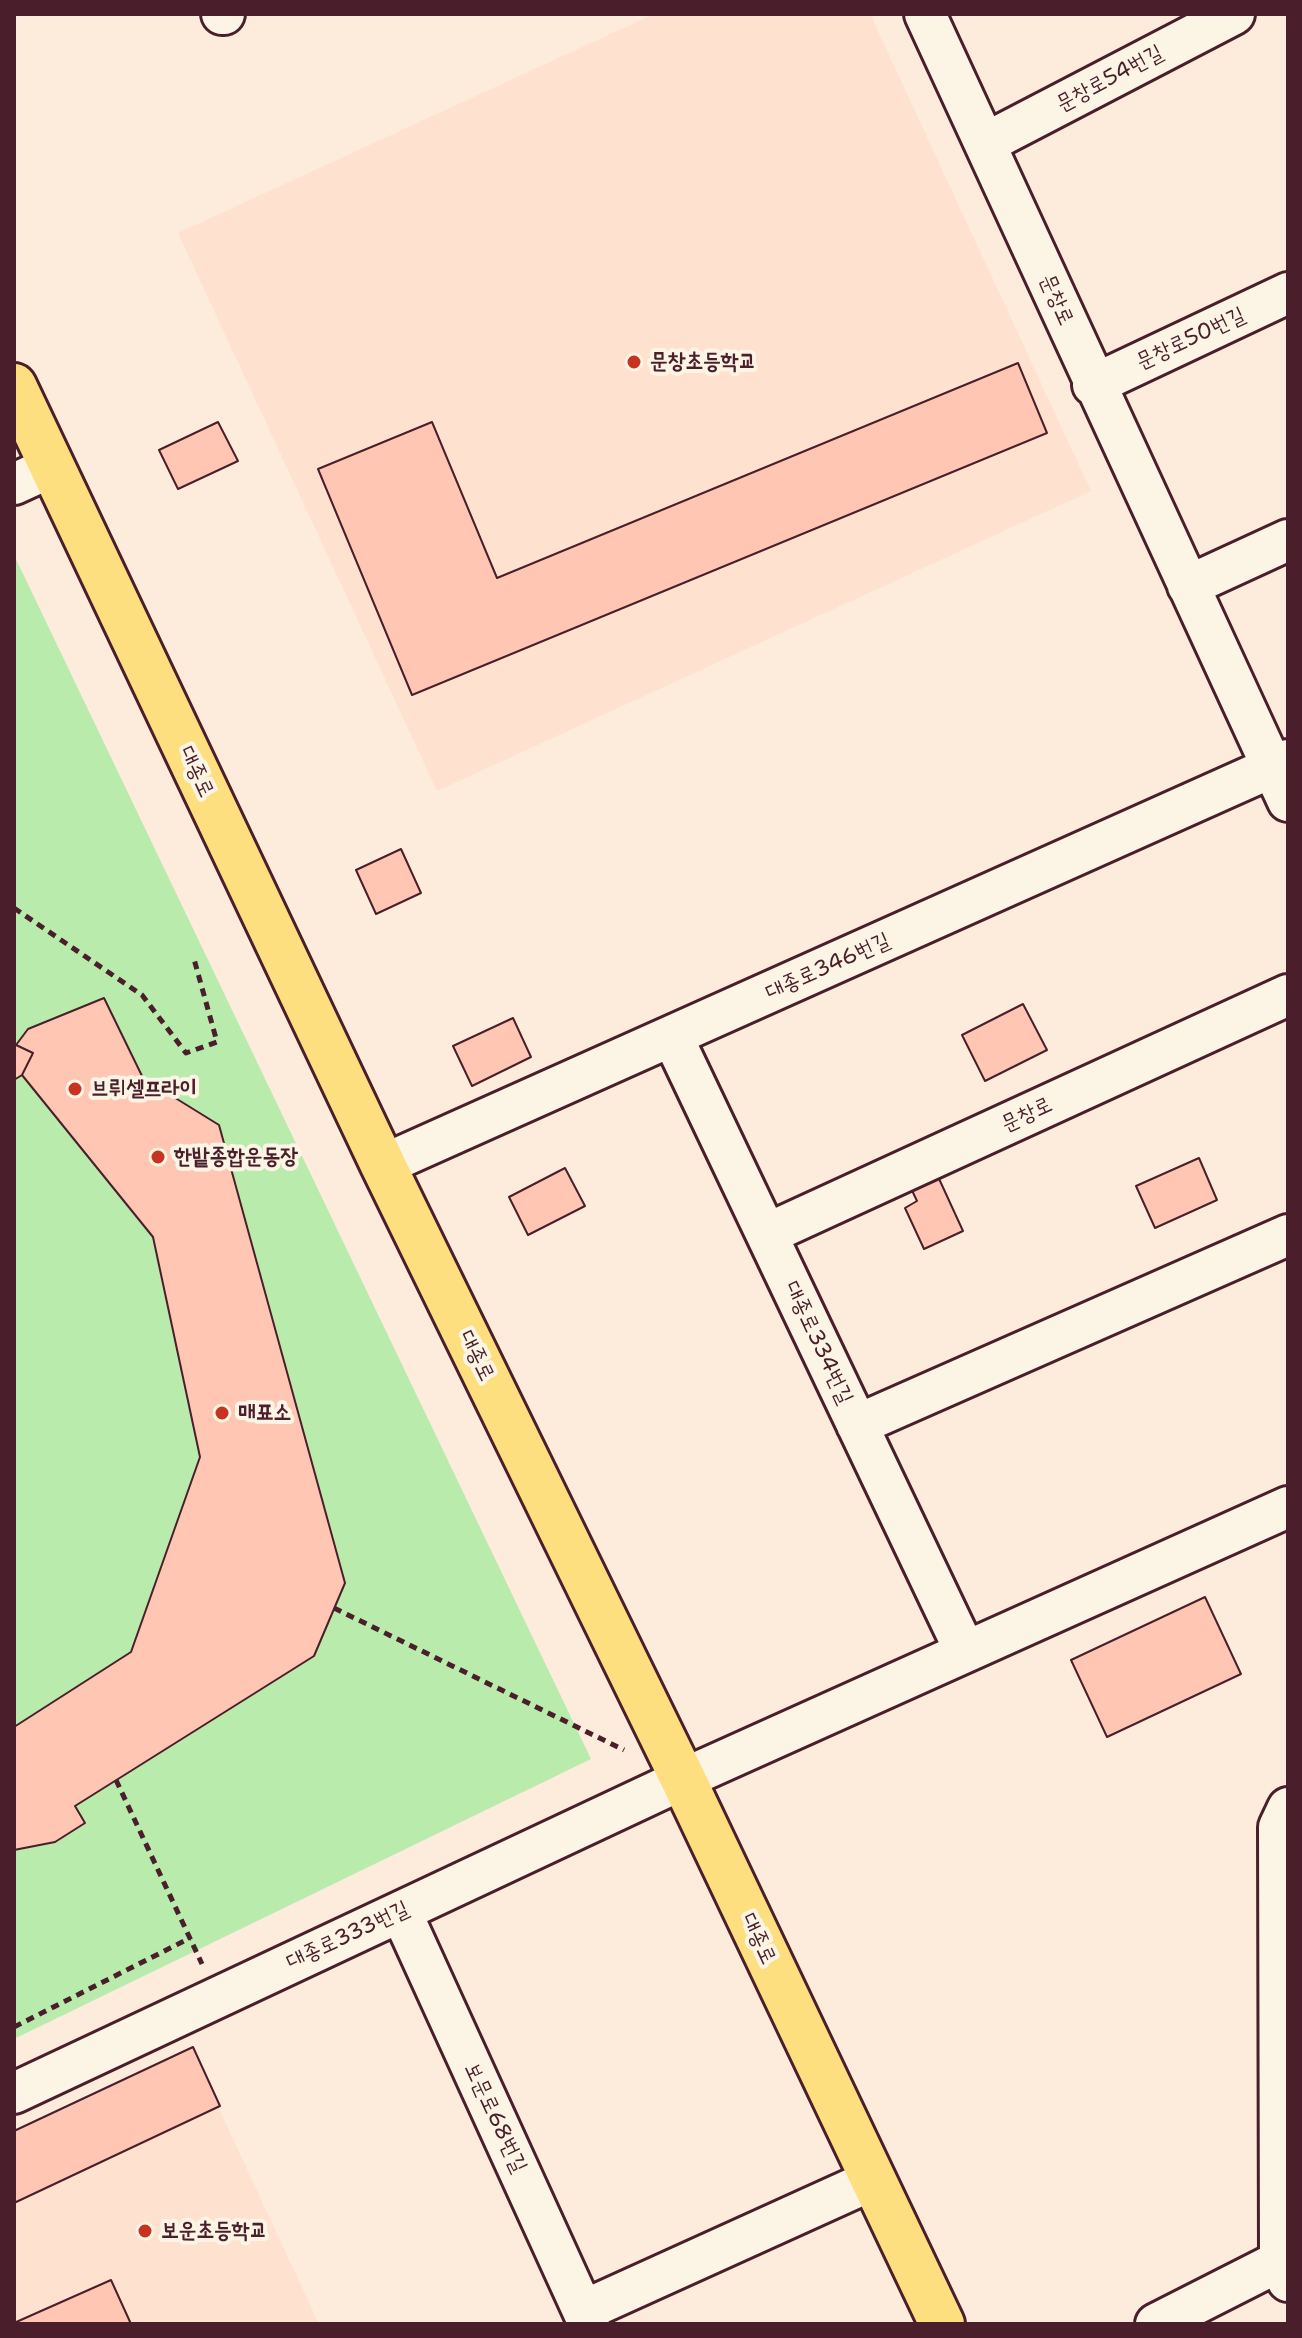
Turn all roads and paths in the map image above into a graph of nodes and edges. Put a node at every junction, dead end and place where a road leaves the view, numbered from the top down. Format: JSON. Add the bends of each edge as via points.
{"nodes":[{"id":1,"x":925,"y":14,"type":"edge"},
{"id":2,"x":1234,"y":14,"type":"edge"},
{"id":3,"x":986,"y":143,"type":"junction"},
{"id":4,"x":1288,"y":293,"type":"edge"},
{"id":5,"x":1093,"y":385,"type":"junction"},
{"id":6,"x":14,"y":386,"type":"edge"},
{"id":7,"x":32,"y":476,"type":"edge"},
{"id":8,"x":1288,"y":540,"type":"edge"},
{"id":9,"x":1188,"y":586,"type":"junction"},
{"id":10,"x":1283,"y":777,"type":"edge"},
{"id":11,"x":14,"y":908,"type":"edge"},
{"id":12,"x":194,"y":959,"type":"dead end"},
{"id":13,"x":1288,"y":995,"type":"edge"},
{"id":14,"x":672,"y":1036,"type":"junction"},
{"id":15,"x":383,"y":1165,"type":"junction"},
{"id":16,"x":767,"y":1234,"type":"junction"},
{"id":17,"x":1288,"y":1235,"type":"edge"},
{"id":18,"x":857,"y":1425,"type":"junction"},
{"id":19,"x":1288,"y":1507,"type":"edge"},
{"id":20,"x":334,"y":1608,"type":"dead end"},
{"id":21,"x":965,"y":1651,"type":"junction"},
{"id":22,"x":627,"y":1751,"type":"dead end"},
{"id":23,"x":683,"y":1779,"type":"junction"},
{"id":24,"x":116,"y":1780,"type":"dead end"},
{"id":25,"x":1288,"y":1808,"type":"edge"},
{"id":26,"x":401,"y":1912,"type":"junction"},
{"id":27,"x":190,"y":1938,"type":"junction"},
{"id":28,"x":218,"y":1997,"type":"junction"},
{"id":29,"x":14,"y":2027,"type":"edge"},
{"id":30,"x":14,"y":2093,"type":"edge"},
{"id":31,"x":872,"y":2180,"type":"junction"},
{"id":32,"x":1285,"y":2266,"type":"edge"},
{"id":33,"x":586,"y":2317,"type":"edge"},
{"id":34,"x":942,"y":2324,"type":"edge"},
{"id":35,"x":1156,"y":2324,"type":"edge"}],
"edges":[{"from":1,"to":3,"type":"street","name":"문창로"},
{"from":2,"to":3,"type":"street","name":"문창로54번길"},
{"from":3,"to":5,"type":"street","name":"문창로"},
{"from":4,"to":5,"type":"street","name":"문창로50번길"},
{"from":5,"to":9,"type":"street","name":"문창로"},
{"from":6,"to":7,"type":"main road","name":"대종로"},
{"from":7,"to":15,"type":"main road","name":"대종로"},
{"from":8,"to":9,"type":"street"},
{"from":9,"to":10,"type":"street","name":"문창로"},
{"from":10,"to":14,"type":"street","name":"대종로346번길"},
{"from":11,"to":12,"type":"path","via":[[142,995],[186,1053],[217,1042]]},
{"from":13,"to":16,"type":"street","name":"문창로"},
{"from":14,"to":15,"type":"street","name":"대종로346번길"},
{"from":14,"to":16,"type":"street","name":"대종로334번길"},
{"from":15,"to":23,"type":"main road","name":"대종로"},
{"from":16,"to":18,"type":"street","name":"대종로334번길"},
{"from":17,"to":18,"type":"street"},
{"from":18,"to":21,"type":"street","name":"대종로334번길"},
{"from":19,"to":21,"type":"street"},
{"from":20,"to":22,"type":"path"},
{"from":21,"to":23,"type":"street"},
{"from":23,"to":26,"type":"street","name":"대종로333번길"},
{"from":23,"to":31,"type":"main road","name":"대종로"},
{"from":24,"to":27,"type":"path"},
{"from":25,"to":32,"type":"street","via":[[1279,1827]]},
{"from":26,"to":28,"type":"street","name":"대종로333번길"},
{"from":26,"to":33,"type":"street","name":"보문로68번길"},
{"from":27,"to":28,"type":"path"},
{"from":27,"to":29,"type":"path"},
{"from":28,"to":30,"type":"street","name":"대종로333번길"},
{"from":31,"to":33,"type":"street"},
{"from":31,"to":34,"type":"main road","name":"대종로"},
{"from":32,"to":35,"type":"street"}]}
